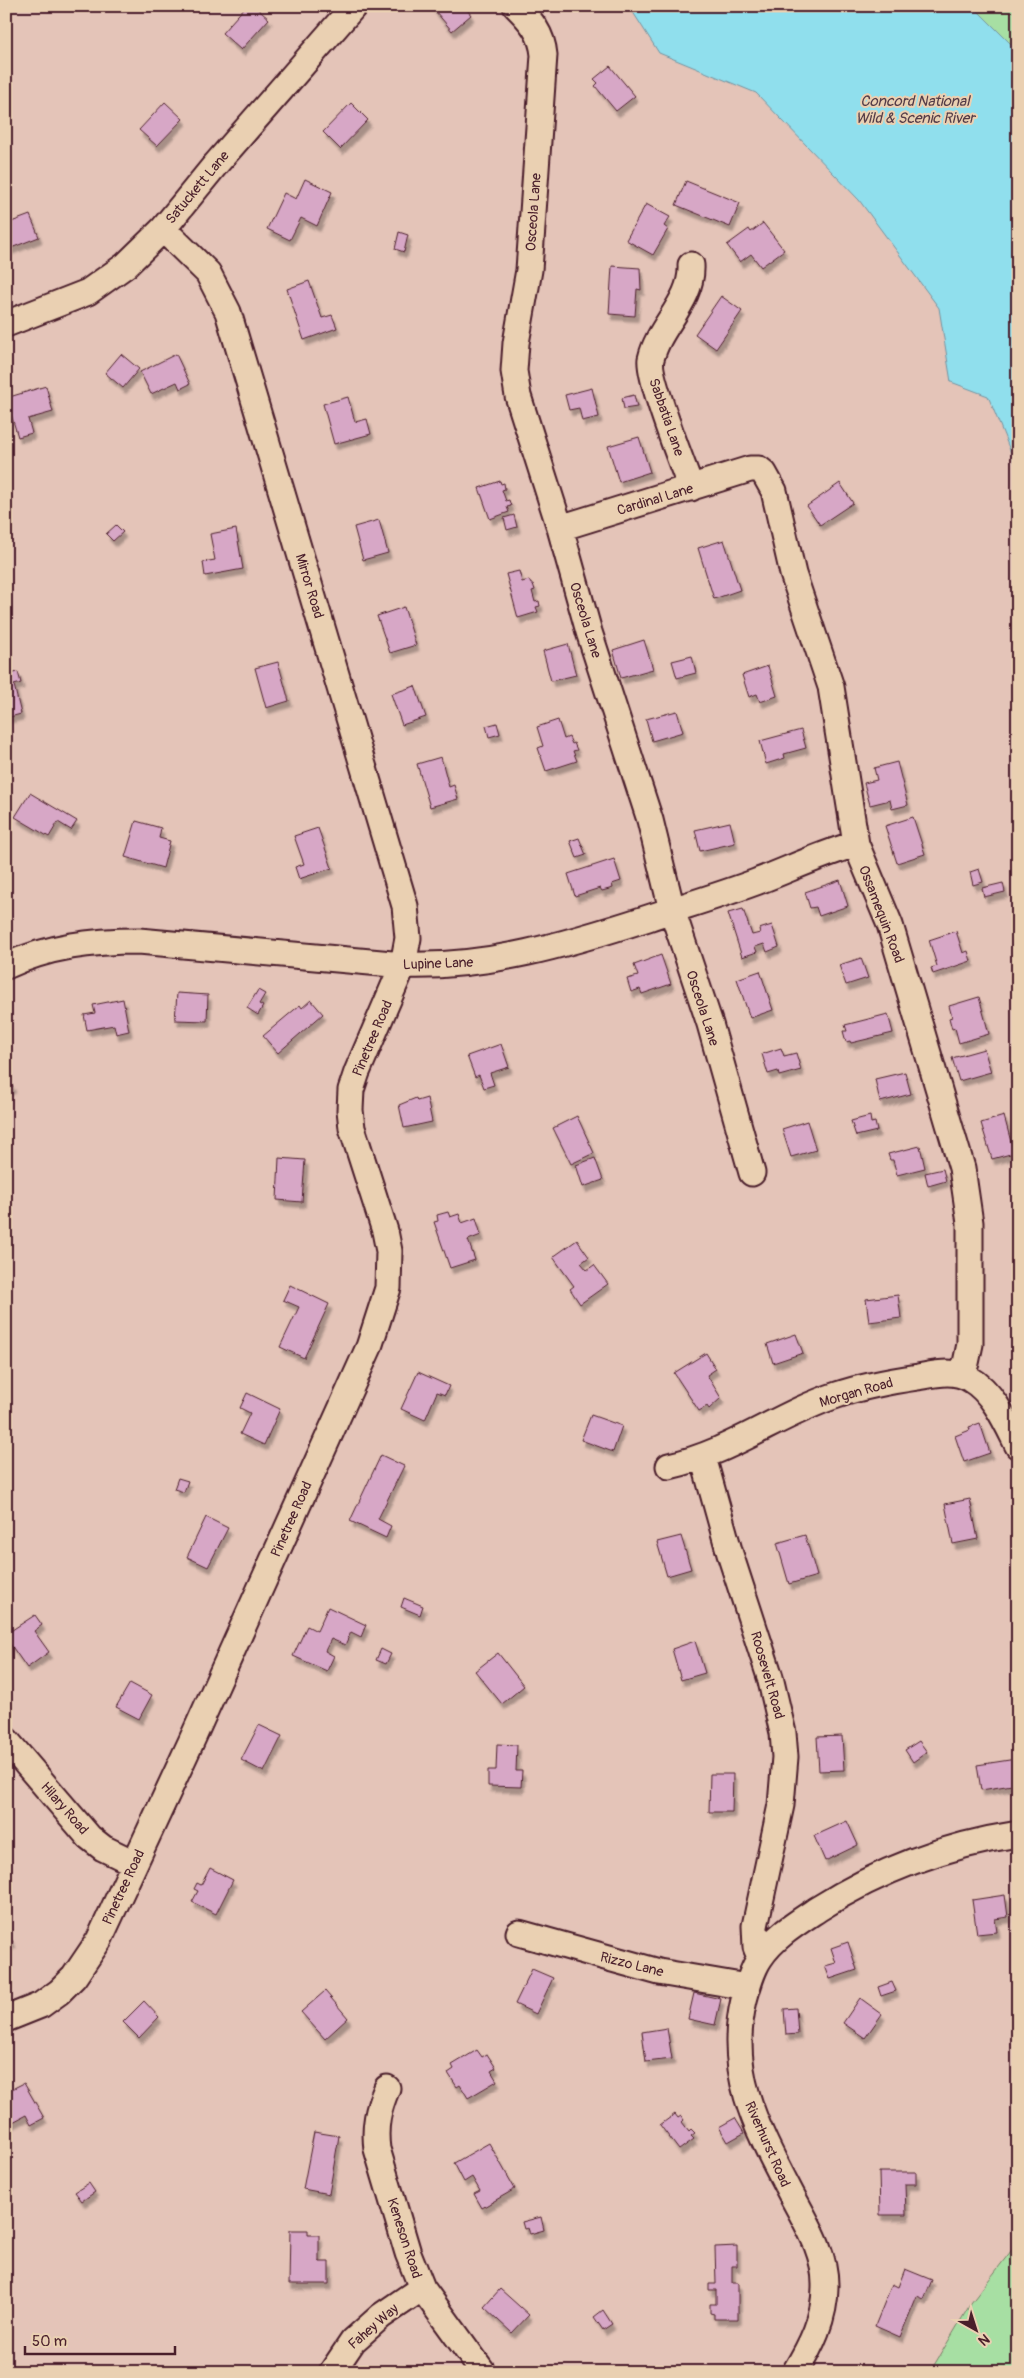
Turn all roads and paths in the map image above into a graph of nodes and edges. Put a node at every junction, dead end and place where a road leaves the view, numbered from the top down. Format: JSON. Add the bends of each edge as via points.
{"nodes":[{"id":1,"x":354,"y":6,"type":"edge"},
{"id":2,"x":516,"y":6,"type":"edge"},
{"id":3,"x":163,"y":229,"type":"junction"},
{"id":4,"x":691,"y":265,"type":"dead end"},
{"id":5,"x":6,"y":324,"type":"edge"},
{"id":6,"x":750,"y":469,"type":"joint"},
{"id":7,"x":691,"y":488,"type":"junction"},
{"id":8,"x":560,"y":528,"type":"junction"},
{"id":9,"x":856,"y":844,"type":"junction"},
{"id":10,"x":672,"y":910,"type":"junction"},
{"id":11,"x":403,"y":965,"type":"junction"},
{"id":12,"x":6,"y":966,"type":"edge"},
{"id":13,"x":752,"y":1173,"type":"dead end"},
{"id":14,"x":960,"y":1374,"type":"junction"},
{"id":15,"x":1018,"y":1446,"type":"edge"},
{"id":16,"x":703,"y":1457,"type":"junction"},
{"id":17,"x":669,"y":1466,"type":"dead end"},
{"id":18,"x":6,"y":1740,"type":"edge"},
{"id":19,"x":1018,"y":1834,"type":"edge"},
{"id":20,"x":134,"y":1862,"type":"junction"},
{"id":21,"x":520,"y":1933,"type":"dead end"},
{"id":22,"x":760,"y":1957,"type":"junction"},
{"id":23,"x":747,"y":1987,"type":"junction"},
{"id":24,"x":6,"y":2020,"type":"edge"},
{"id":25,"x":387,"y":2088,"type":"dead end"},
{"id":26,"x":422,"y":2288,"type":"junction"},
{"id":27,"x":332,"y":2372,"type":"edge"},
{"id":28,"x":483,"y":2372,"type":"edge"},
{"id":29,"x":795,"y":2372,"type":"edge"}],
"edges":[{"from":1,"to":3,"type":"street","name":"Satuckett Lane"},
{"from":2,"to":8,"type":"street","name":"Osceola Lane","via":[[539,32],[544,55],[529,270],[514,371],[518,396]]},
{"from":3,"to":5,"type":"street","name":"Satuckett Lane","via":[[126,265],[88,292]]},
{"from":3,"to":11,"type":"street","name":"Mirror Road","via":[[208,273],[228,312],[406,906],[408,938]]},
{"from":4,"to":7,"type":"street","name":"Sabbatia Lane","via":[[690,284],[658,339],[650,362]]},
{"from":6,"to":7,"type":"street","name":"Cardinal Lane"},
{"from":6,"to":9,"type":"street","name":"Ossamequin Road","via":[[764,473],[774,491],[793,574],[831,688]]},
{"from":7,"to":8,"type":"street","name":"Cardinal Lane"},
{"from":8,"to":10,"type":"street","name":"Osceola Lane","via":[[589,632],[650,820]]},
{"from":9,"to":10,"type":"street","name":"Lupine Lane"},
{"from":9,"to":14,"type":"street","name":"Ossamequin Road","via":[[894,940],[966,1186],[970,1223],[970,1344]]},
{"from":10,"to":11,"type":"street","name":"Lupine Lane","via":[[574,941],[483,962]]},
{"from":10,"to":13,"type":"street","name":"Osceola Lane","via":[[710,1024]]},
{"from":11,"to":12,"type":"street","name":"Lupine Lane","via":[[111,941],[55,947]]},
{"from":11,"to":20,"type":"street","name":"Pinetree Road","via":[[351,1090],[352,1128],[389,1251],[388,1288],[383,1306],[369,1346]]},
{"from":14,"to":15,"type":"street","via":[[989,1395]]},
{"from":14,"to":16,"type":"street","name":"Morgan Road","via":[[895,1380],[836,1395]]},
{"from":16,"to":17,"type":"street","name":"Morgan Road"},
{"from":16,"to":22,"type":"street","name":"Roosevelt Road","via":[[784,1733],[781,1805],[754,1926]]},
{"from":18,"to":20,"type":"street","name":"Hilary Road","via":[[89,1837],[103,1848]]},
{"from":19,"to":22,"type":"street","name":"Riverhurst Road","via":[[955,1846],[894,1869],[811,1914],[783,1934]]},
{"from":20,"to":24,"type":"street","name":"Pinetree Road","via":[[99,1940],[74,1977],[41,2005]]},
{"from":21,"to":23,"type":"street","name":"Rizzo Lane","via":[[659,1972]]},
{"from":22,"to":23,"type":"street","name":"Riverhurst Road"},
{"from":23,"to":29,"type":"street","name":"Riverhurst Road","via":[[738,2030],[739,2058],[746,2093],[761,2134],[814,2236],[824,2270],[826,2287],[820,2321]]},
{"from":25,"to":26,"type":"street","name":"Keneson Road","via":[[376,2117],[375,2132],[408,2254]]},
{"from":26,"to":27,"type":"street","name":"Fahey Way","via":[[353,2341]]},
{"from":26,"to":28,"type":"street","name":"Keneson Road"}]}
